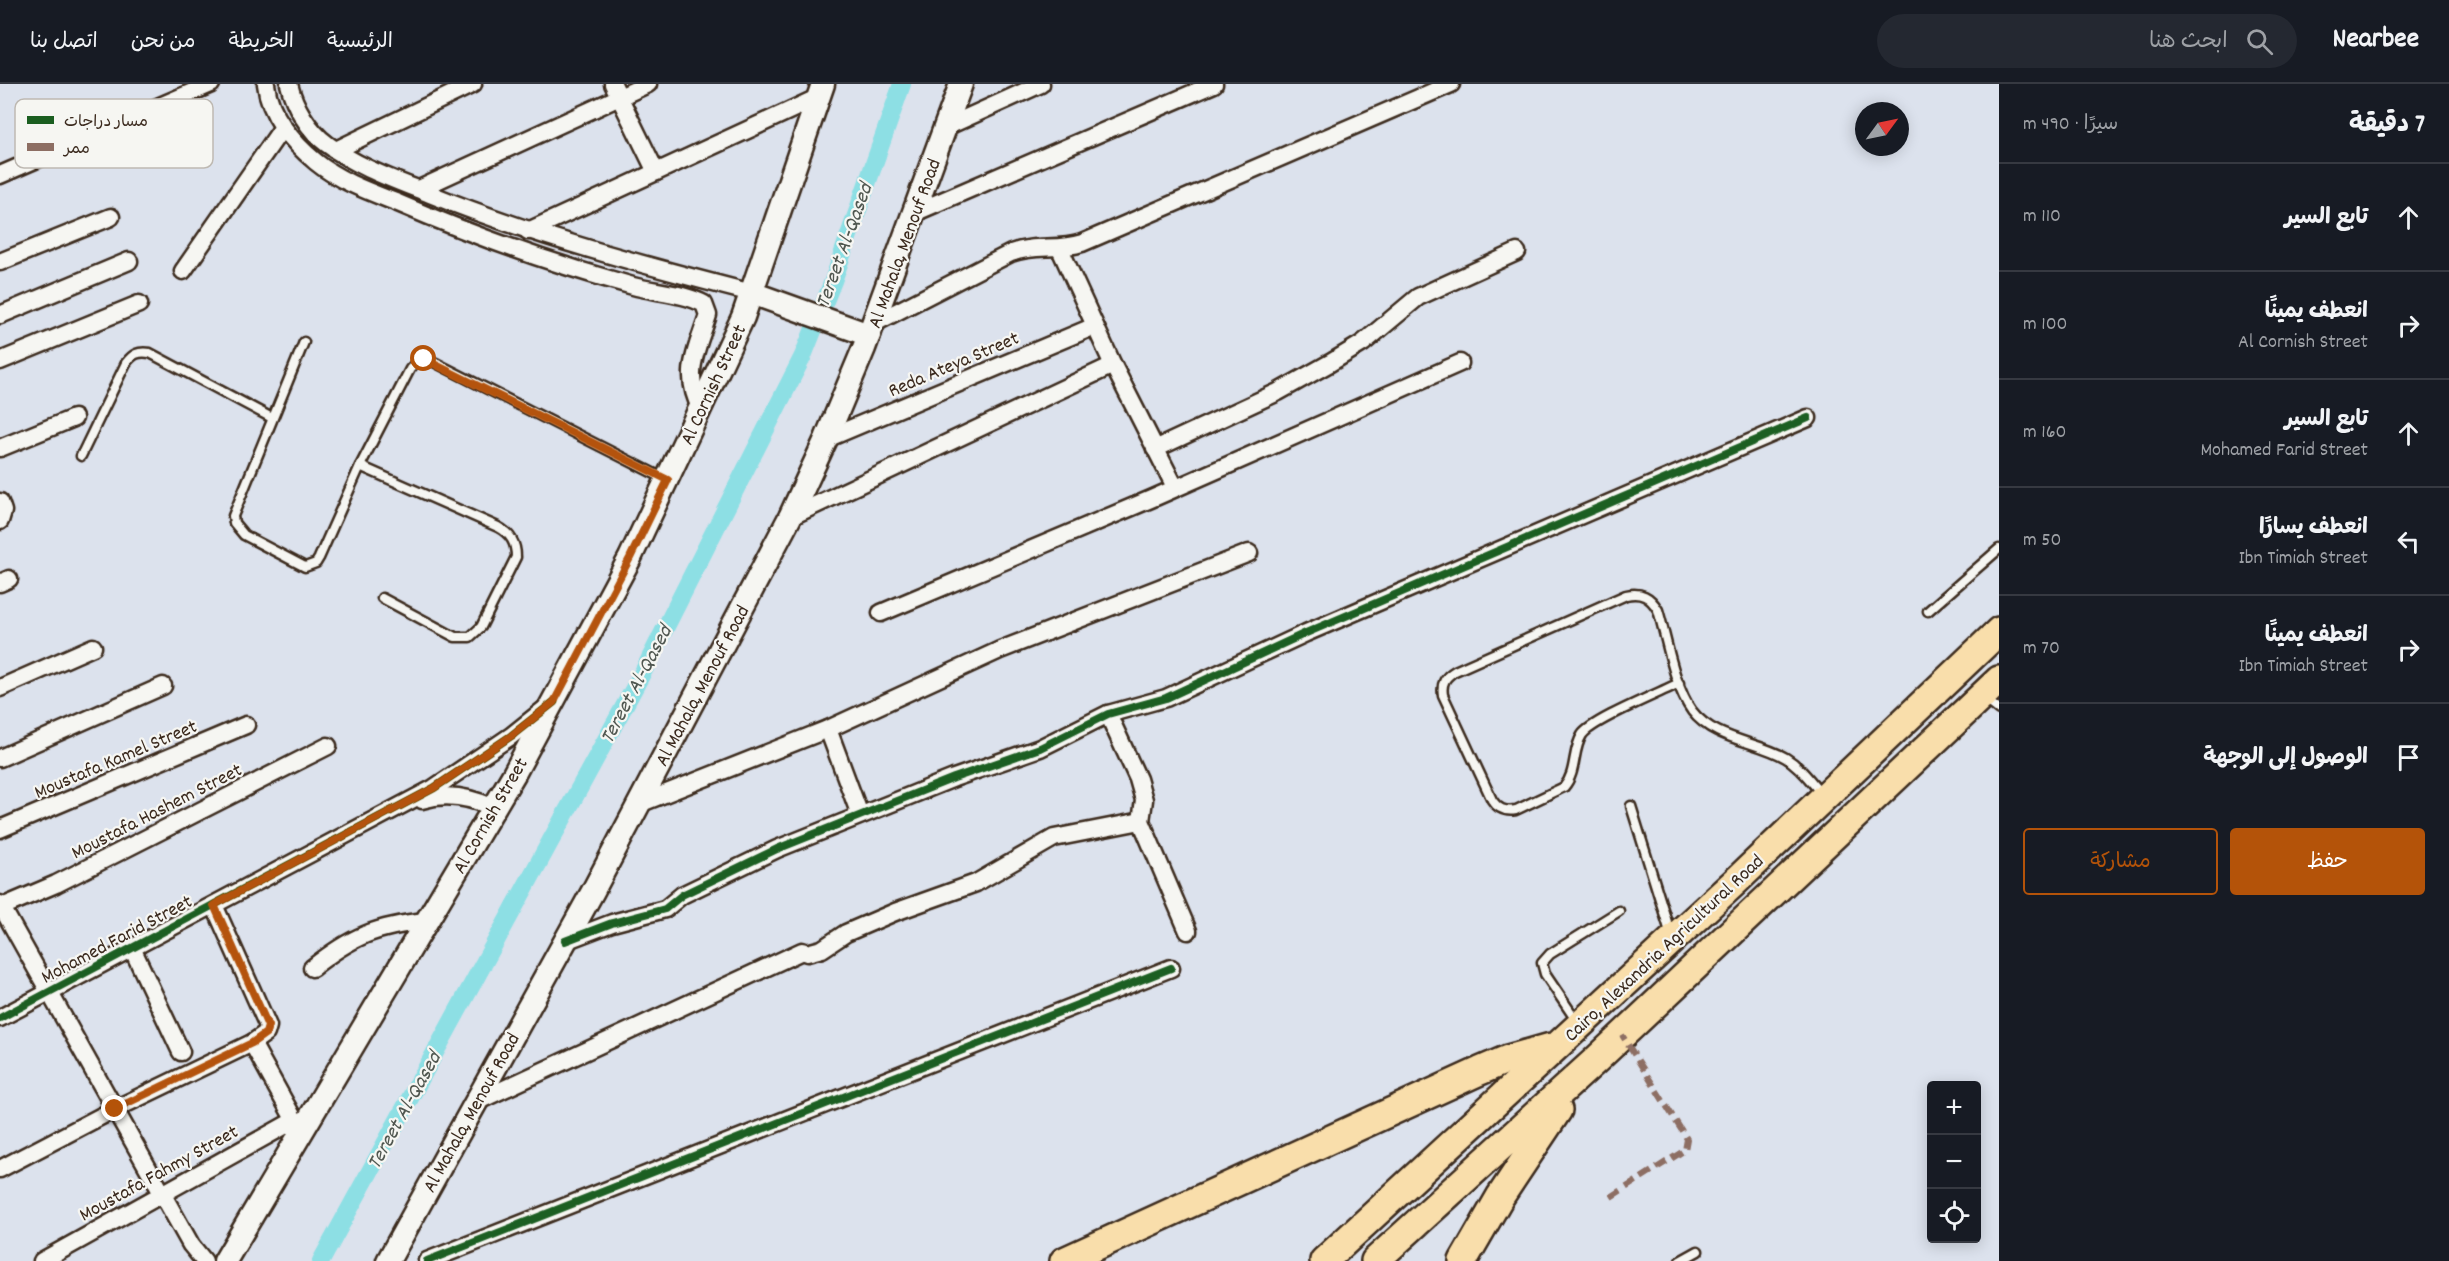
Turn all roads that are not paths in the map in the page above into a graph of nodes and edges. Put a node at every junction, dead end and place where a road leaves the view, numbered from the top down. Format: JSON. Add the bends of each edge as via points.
{"nodes":[{"id":1,"x":211,"y":84,"type":"edge"},
{"id":2,"x":266,"y":84,"type":"edge"},
{"id":3,"x":289,"y":84,"type":"edge"},
{"id":4,"x":473,"y":84,"type":"edge"},
{"id":5,"x":648,"y":84,"type":"edge"},
{"id":6,"x":961,"y":84,"type":"edge"},
{"id":7,"x":1041,"y":84,"type":"edge"},
{"id":8,"x":1214,"y":84,"type":"edge"},
{"id":9,"x":1451,"y":84,"type":"edge"},
{"id":10,"x":821,"y":90,"type":"edge"},
{"id":11,"x":617,"y":91,"type":"edge"},
{"id":12,"x":176,"y":99,"type":"edge"},
{"id":13,"x":283,"y":127,"type":"junction"},
{"id":14,"x":946,"y":127,"type":"junction"},
{"id":15,"x":336,"y":150,"type":"junction"},
{"id":16,"x":16,"y":168,"type":"edge"},
{"id":17,"x":656,"y":172,"type":"junction"},
{"id":18,"x":0,"y":175,"type":"edge"},
{"id":19,"x":419,"y":189,"type":"junction"},
{"id":20,"x":914,"y":213,"type":"junction"},
{"id":21,"x":111,"y":217,"type":"dead end"},
{"id":22,"x":528,"y":231,"type":"junction"},
{"id":23,"x":1060,"y":249,"type":"junction"},
{"id":24,"x":1517,"y":252,"type":"dead end"},
{"id":25,"x":129,"y":261,"type":"dead end"},
{"id":26,"x":0,"y":262,"type":"edge"},
{"id":27,"x":183,"y":271,"type":"dead end"},
{"id":28,"x":752,"y":293,"type":"junction"},
{"id":29,"x":139,"y":304,"type":"dead end"},
{"id":30,"x":0,"y":315,"type":"edge"},
{"id":31,"x":1095,"y":326,"type":"junction"},
{"id":32,"x":870,"y":330,"type":"junction"},
{"id":33,"x":304,"y":342,"type":"dead end"},
{"id":34,"x":0,"y":361,"type":"edge"},
{"id":35,"x":1460,"y":363,"type":"dead end"},
{"id":36,"x":1113,"y":365,"type":"junction"},
{"id":37,"x":701,"y":409,"type":"junction"},
{"id":38,"x":74,"y":418,"type":"dead end"},
{"id":39,"x":272,"y":418,"type":"junction"},
{"id":40,"x":1808,"y":418,"type":"dead end"},
{"id":41,"x":826,"y":439,"type":"junction"},
{"id":42,"x":0,"y":448,"type":"edge"},
{"id":43,"x":1155,"y":449,"type":"junction"},
{"id":44,"x":81,"y":456,"type":"dead end"},
{"id":45,"x":360,"y":466,"type":"junction"},
{"id":46,"x":668,"y":480,"type":"junction"},
{"id":47,"x":1175,"y":487,"type":"junction"},
{"id":48,"x":0,"y":502,"type":"edge"},
{"id":49,"x":790,"y":517,"type":"junction"},
{"id":50,"x":0,"y":521,"type":"edge"},
{"id":51,"x":1999,"y":549,"type":"edge"},
{"id":52,"x":1249,"y":553,"type":"dead end"},
{"id":53,"x":382,"y":598,"type":"dead end"},
{"id":54,"x":1928,"y":611,"type":"dead end"},
{"id":55,"x":880,"y":613,"type":"dead end"},
{"id":56,"x":1999,"y":631,"type":"edge"},
{"id":57,"x":93,"y":648,"type":"dead end"},
{"id":58,"x":1679,"y":683,"type":"junction"},
{"id":59,"x":163,"y":686,"type":"dead end"},
{"id":60,"x":0,"y":688,"type":"edge"},
{"id":61,"x":1993,"y":696,"type":"edge"},
{"id":62,"x":554,"y":702,"type":"junction"},
{"id":63,"x":1108,"y":714,"type":"junction"},
{"id":64,"x":246,"y":725,"type":"dead end"},
{"id":65,"x":828,"y":729,"type":"junction"},
{"id":66,"x":328,"y":746,"type":"dead end"},
{"id":67,"x":0,"y":758,"type":"edge"},
{"id":68,"x":1824,"y":797,"type":"junction"},
{"id":69,"x":639,"y":804,"type":"junction"},
{"id":70,"x":401,"y":806,"type":"junction"},
{"id":71,"x":1631,"y":806,"type":"dead end"},
{"id":72,"x":494,"y":808,"type":"junction"},
{"id":73,"x":860,"y":815,"type":"junction"},
{"id":74,"x":1141,"y":821,"type":"junction"},
{"id":75,"x":0,"y":829,"type":"edge"},
{"id":76,"x":214,"y":905,"type":"junction"},
{"id":77,"x":1,"y":906,"type":"edge"},
{"id":78,"x":1619,"y":911,"type":"dead end"},
{"id":79,"x":427,"y":921,"type":"junction"},
{"id":80,"x":1188,"y":931,"type":"dead end"},
{"id":81,"x":1672,"y":939,"type":"junction"},
{"id":82,"x":565,"y":941,"type":"junction"},
{"id":83,"x":132,"y":948,"type":"junction"},
{"id":84,"x":312,"y":968,"type":"dead end"},
{"id":85,"x":1171,"y":968,"type":"dead end"},
{"id":86,"x":49,"y":991,"type":"junction"},
{"id":87,"x":0,"y":1018,"type":"edge"},
{"id":88,"x":1579,"y":1024,"type":"junction"},
{"id":89,"x":252,"y":1043,"type":"junction"},
{"id":90,"x":1556,"y":1045,"type":"junction"},
{"id":91,"x":181,"y":1052,"type":"dead end"},
{"id":92,"x":1596,"y":1060,"type":"junction"},
{"id":93,"x":476,"y":1102,"type":"junction"},
{"id":94,"x":115,"y":1109,"type":"junction"},
{"id":95,"x":298,"y":1126,"type":"junction"},
{"id":96,"x":0,"y":1169,"type":"edge"},
{"id":97,"x":162,"y":1194,"type":"junction"},
{"id":98,"x":1698,"y":1251,"type":"dead end"},
{"id":99,"x":1070,"y":1259,"type":"edge"},
{"id":100,"x":42,"y":1261,"type":"edge"},
{"id":101,"x":204,"y":1261,"type":"edge"},
{"id":102,"x":225,"y":1261,"type":"edge"},
{"id":103,"x":388,"y":1261,"type":"edge"},
{"id":104,"x":427,"y":1261,"type":"edge"},
{"id":105,"x":1106,"y":1261,"type":"edge"},
{"id":106,"x":1324,"y":1261,"type":"edge"},
{"id":107,"x":1375,"y":1261,"type":"edge"},
{"id":108,"x":1463,"y":1261,"type":"edge"},
{"id":109,"x":1680,"y":1261,"type":"edge"}],
"edges":[{"from":1,"to":12,"type":"street"},
{"from":2,"to":13,"type":"street"},
{"from":3,"to":15,"type":"street","via":[[311,128]]},
{"from":4,"to":15,"type":"street"},
{"from":5,"to":11,"type":"street"},
{"from":6,"to":14,"type":"main road","name":"Al Mahala, Menouf Road"},
{"from":7,"to":14,"type":"street"},
{"from":8,"to":20,"type":"street"},
{"from":9,"to":23,"type":"street","via":[[1090,240]]},
{"from":10,"to":17,"type":"street"},
{"from":10,"to":28,"type":"main road","name":"Al Cornish Street"},
{"from":11,"to":17,"type":"street"},
{"from":11,"to":19,"type":"street"},
{"from":13,"to":27,"type":"street"},
{"from":13,"to":37,"type":"street","via":[[318,164],[446,224],[544,260],[704,304],[708,315],[691,376]]},
{"from":14,"to":20,"type":"main road","name":"Al Mahala, Menouf Road"},
{"from":15,"to":19,"type":"street"},
{"from":16,"to":18,"type":"street"},
{"from":17,"to":22,"type":"street"},
{"from":19,"to":22,"type":"street"},
{"from":20,"to":32,"type":"main road","name":"Al Mahala, Menouf Road"},
{"from":21,"to":26,"type":"street"},
{"from":22,"to":28,"type":"street","via":[[642,266]]},
{"from":23,"to":31,"type":"street"},
{"from":23,"to":32,"type":"street","via":[[1020,250]]},
{"from":24,"to":43,"type":"street","via":[[1418,297],[1363,343],[1278,392]]},
{"from":25,"to":30,"type":"street"},
{"from":28,"to":32,"type":"main road"},
{"from":28,"to":37,"type":"main road","name":"Al Cornish Street"},
{"from":29,"to":34,"type":"street"},
{"from":31,"to":36,"type":"street"},
{"from":31,"to":41,"type":"street","name":"Reda Ateya Street"},
{"from":32,"to":41,"type":"main road","name":"Al Mahala, Menouf Road"},
{"from":33,"to":39,"type":"lane"},
{"from":35,"to":47,"type":"street"},
{"from":36,"to":43,"type":"street"},
{"from":36,"to":49,"type":"street"},
{"from":37,"to":46,"type":"main road","name":"Al Cornish Street"},
{"from":38,"to":42,"type":"street"},
{"from":39,"to":44,"type":"lane","via":[[150,353],[141,352],[126,363]]},
{"from":39,"to":45,"type":"lane","via":[[233,516],[238,530],[244,534],[305,567],[316,563]]},
{"from":40,"to":63,"type":"street","via":[[1306,633],[1166,698]]},
{"from":41,"to":49,"type":"main road","name":"Al Mahala, Menouf Road"},
{"from":43,"to":47,"type":"street"},
{"from":45,"to":46,"type":"lane","via":[[413,364],[424,359]]},
{"from":45,"to":53,"type":"lane","via":[[498,527],[516,548],[516,557],[481,627],[470,637],[455,637]]},
{"from":46,"to":62,"type":"main road","name":"Al Cornish Street"},
{"from":47,"to":55,"type":"street"},
{"from":48,"to":50,"type":"street"},
{"from":49,"to":69,"type":"main road","name":"Al Mahala, Menouf Road"},
{"from":51,"to":54,"type":"lane"},
{"from":52,"to":65,"type":"street","via":[[1000,650]]},
{"from":56,"to":68,"type":"highway","name":"Cairo, Alexandria Agricultural Road"},
{"from":57,"to":60,"type":"street"},
{"from":58,"to":58,"type":"lane","via":[[1658,610],[1645,595],[1635,593],[1455,671],[1442,688],[1492,800],[1509,811],[1564,787],[1587,730]]},
{"from":58,"to":68,"type":"lane","via":[[1692,711],[1702,721],[1724,734],[1784,757]]},
{"from":59,"to":67,"type":"street"},
{"from":61,"to":92,"type":"highway","name":"Cairo, Alexandria Agricultural Road"},
{"from":62,"to":70,"type":"street","name":"Mohamed Farid Street","via":[[465,768]]},
{"from":62,"to":72,"type":"main road","name":"Al Cornish Street"},
{"from":63,"to":73,"type":"street","via":[[1040,748]]},
{"from":63,"to":74,"type":"street","via":[[1138,779],[1144,800]]},
{"from":64,"to":75,"type":"street","name":"Moustafa Kamel Street"},
{"from":65,"to":69,"type":"street"},
{"from":65,"to":73,"type":"street"},
{"from":66,"to":77,"type":"street","name":"Moustafa Hashem Street","via":[[56,884]]},
{"from":68,"to":81,"type":"highway","name":"Cairo, Alexandria Agricultural Road"},
{"from":69,"to":82,"type":"main road","name":"Al Mahala, Menouf Road"},
{"from":70,"to":72,"type":"street","name":"Mohamed Farid Street","via":[[455,796]]},
{"from":70,"to":76,"type":"street","name":"Mohamed Farid Street"},
{"from":71,"to":81,"type":"lane"},
{"from":72,"to":79,"type":"main road","name":"Al Cornish Street"},
{"from":73,"to":82,"type":"street","via":[[777,849],[682,895],[665,909]]},
{"from":74,"to":80,"type":"street"},
{"from":74,"to":93,"type":"street","via":[[1054,838],[976,884],[895,912],[846,933],[822,949],[802,951]]},
{"from":76,"to":83,"type":"street","name":"Mohamed Farid Street"},
{"from":76,"to":89,"type":"street","via":[[268,1026],[266,1033]]},
{"from":77,"to":86,"type":"street"},
{"from":78,"to":88,"type":"lane","via":[[1542,963],[1545,974]]},
{"from":79,"to":84,"type":"street","via":[[365,933]]},
{"from":79,"to":95,"type":"main road","name":"Al Cornish Street"},
{"from":81,"to":88,"type":"highway","name":"Cairo, Alexandria Agricultural Road"},
{"from":82,"to":93,"type":"main road","name":"Al Mahala, Menouf Road"},
{"from":83,"to":86,"type":"street","name":"Mohamed Farid Street"},
{"from":83,"to":91,"type":"street"},
{"from":85,"to":104,"type":"street"},
{"from":86,"to":87,"type":"street","name":"Mohamed Farid Street"},
{"from":86,"to":94,"type":"street"},
{"from":88,"to":90,"type":"highway","name":"Cairo, Alexandria Agricultural Road"},
{"from":89,"to":94,"type":"street"},
{"from":89,"to":95,"type":"street"},
{"from":90,"to":99,"type":"highway","via":[[1480,1071]]},
{"from":90,"to":106,"type":"highway","name":"Cairo, Alexandria Agricultural Road"},
{"from":92,"to":107,"type":"highway","name":"Cairo, Alexandria Agricultural Road"},
{"from":92,"to":108,"type":"highway","via":[[1522,1162]]},
{"from":93,"to":103,"type":"main road","name":"Al Mahala, Menouf Road"},
{"from":94,"to":96,"type":"street"},
{"from":94,"to":97,"type":"street"},
{"from":95,"to":97,"type":"street","name":"Moustafa Fahmy Street"},
{"from":95,"to":102,"type":"main road","name":"Al Cornish Street"},
{"from":97,"to":100,"type":"street","name":"Moustafa Fahmy Street"},
{"from":97,"to":101,"type":"street"},
{"from":98,"to":109,"type":"lane"},
{"from":99,"to":105,"type":"highway"}]}
